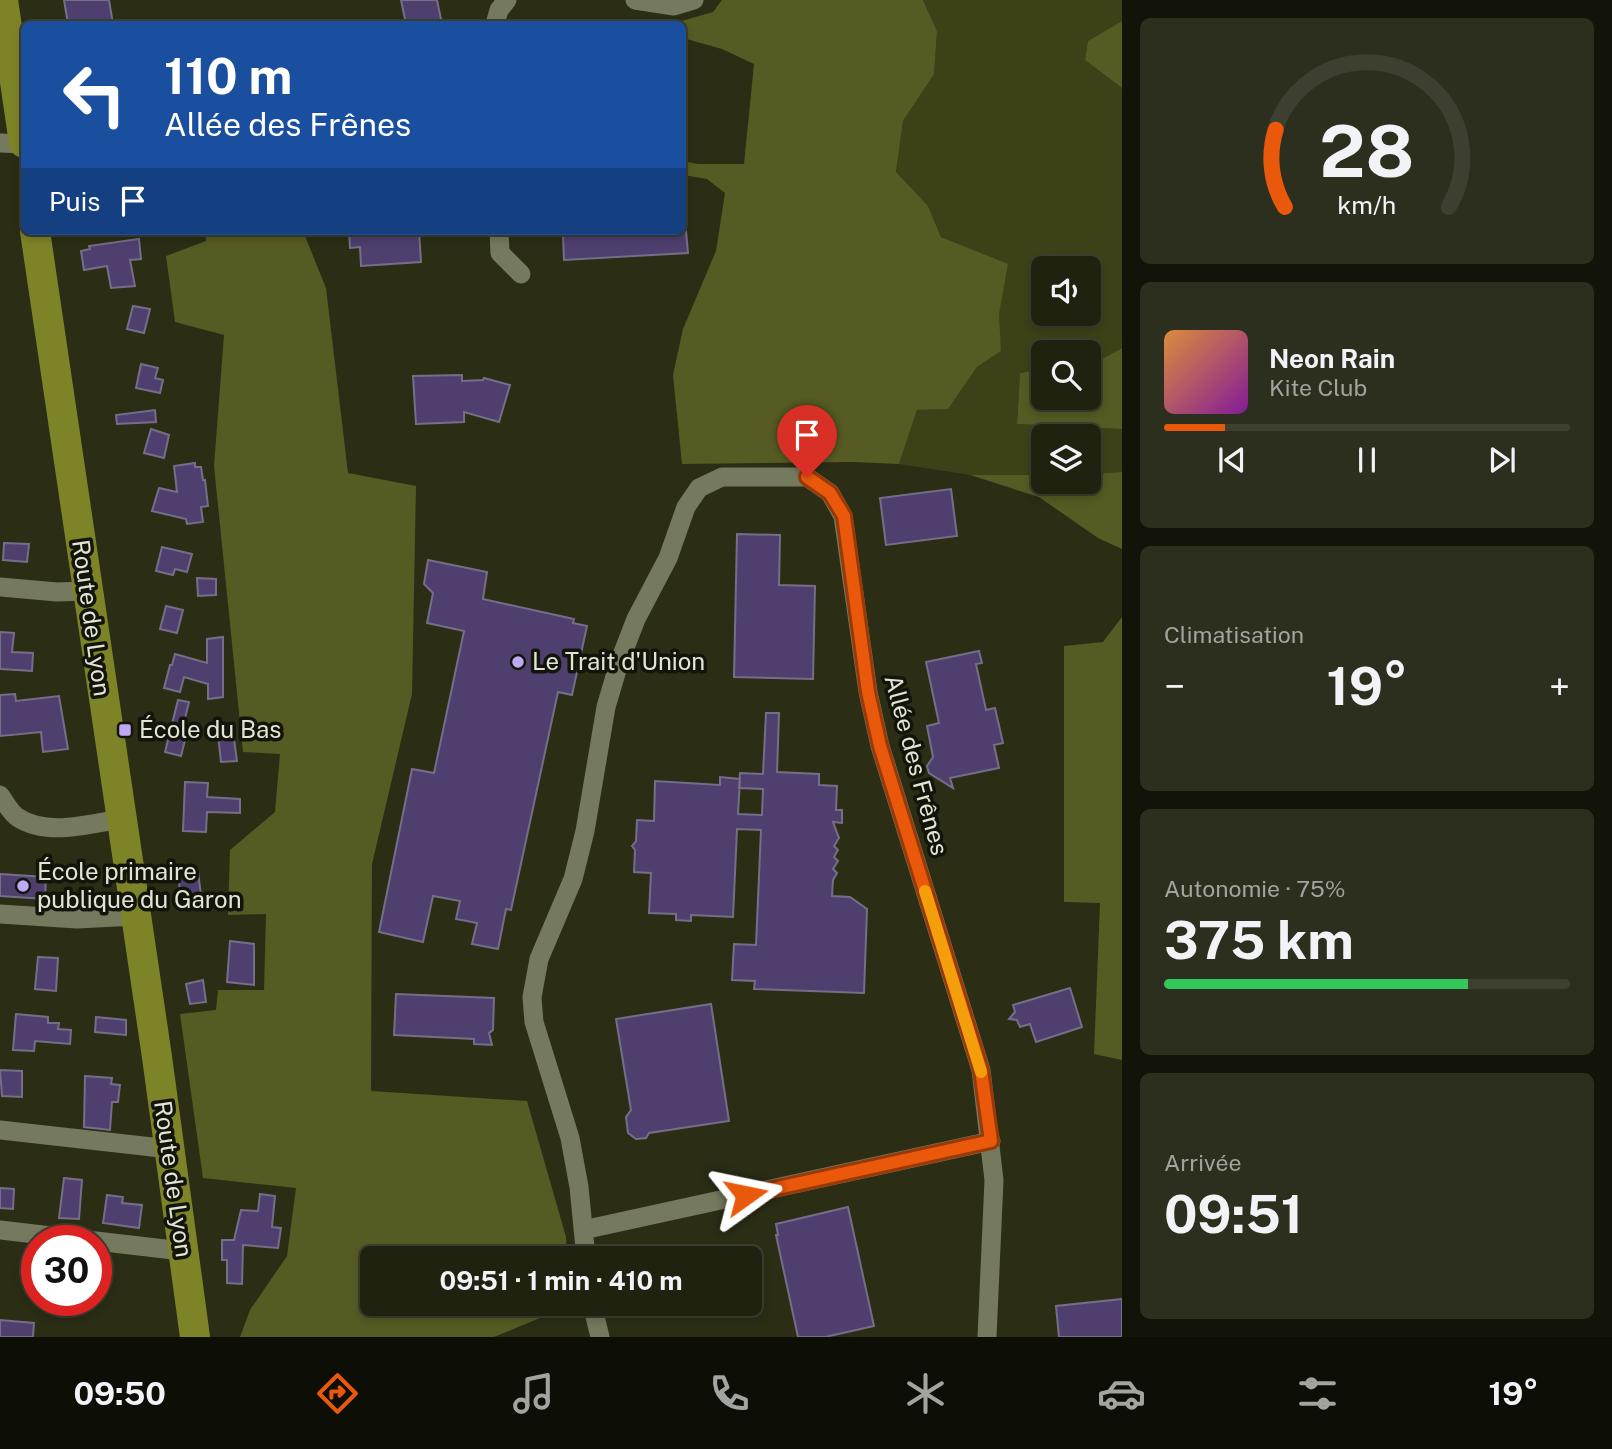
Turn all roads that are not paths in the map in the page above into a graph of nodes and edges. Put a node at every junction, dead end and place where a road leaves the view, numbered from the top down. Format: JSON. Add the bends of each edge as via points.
{"nodes":[{"id":1,"x":3,"y":0,"type":"edge"},
{"id":2,"x":507,"y":0,"type":"edge"},
{"id":3,"x":635,"y":0,"type":"edge"},
{"id":4,"x":694,"y":0,"type":"edge"},
{"id":5,"x":496,"y":21,"type":"edge"},
{"id":6,"x":10,"y":144,"type":"edge"},
{"id":7,"x":36,"y":235,"type":"edge"},
{"id":8,"x":499,"y":235,"type":"edge"},
{"id":9,"x":521,"y":274,"type":"dead end"},
{"id":10,"x":0,"y":587,"type":"edge"},
{"id":11,"x":87,"y":591,"type":"junction"},
{"id":12,"x":0,"y":794,"type":"edge"},
{"id":13,"x":121,"y":819,"type":"junction"},
{"id":14,"x":0,"y":914,"type":"edge"},
{"id":15,"x":135,"y":916,"type":"junction"},
{"id":16,"x":0,"y":1130,"type":"edge"},
{"id":17,"x":991,"y":1141,"type":"junction"},
{"id":18,"x":170,"y":1149,"type":"junction"},
{"id":19,"x":0,"y":1230,"type":"edge"},
{"id":20,"x":583,"y":1230,"type":"junction"},
{"id":21,"x":21,"y":1232,"type":"edge"},
{"id":22,"x":112,"y":1243,"type":"edge"},
{"id":23,"x":585,"y":1246,"type":"edge"},
{"id":24,"x":182,"y":1251,"type":"junction"},
{"id":25,"x":595,"y":1316,"type":"edge"},
{"id":26,"x":195,"y":1337,"type":"edge"},
{"id":27,"x":600,"y":1337,"type":"edge"},
{"id":28,"x":987,"y":1337,"type":"edge"}],
"edges":[{"from":1,"to":6,"type":"main road"},
{"from":2,"to":5,"type":"street"},
{"from":3,"to":4,"type":"street","via":[[674,6]]},
{"from":7,"to":11,"type":"main road","name":"Route de Lyon"},
{"from":8,"to":9,"type":"street","via":[[500,253]]},
{"from":10,"to":11,"type":"street"},
{"from":11,"to":13,"type":"main road","name":"Route de Lyon"},
{"from":12,"to":13,"type":"street","via":[[15,816],[36,826],[59,828]]},
{"from":13,"to":15,"type":"main road","name":"Route de Lyon"},
{"from":14,"to":15,"type":"street","via":[[77,919]]},
{"from":15,"to":18,"type":"main road","name":"Route de Lyon"},
{"from":16,"to":18,"type":"street"},
{"from":17,"to":20,"type":"street"},
{"from":17,"to":20,"type":"street","name":"Allée des Frênes","via":[[981,1070],[880,746],[868,692],[844,516],[830,493],[807,477],[722,477],[699,488],[686,507],[668,558],[619,663],[606,707],[573,878],[534,979],[534,1023],[569,1138]]},
{"from":17,"to":28,"type":"street","name":"Allée des Frênes","via":[[994,1180]]},
{"from":18,"to":24,"type":"main road","name":"Route de Lyon"},
{"from":19,"to":21,"type":"street"},
{"from":20,"to":23,"type":"street"},
{"from":22,"to":24,"type":"street"},
{"from":24,"to":26,"type":"main road","name":"Route de Lyon"},
{"from":25,"to":27,"type":"street"}]}
